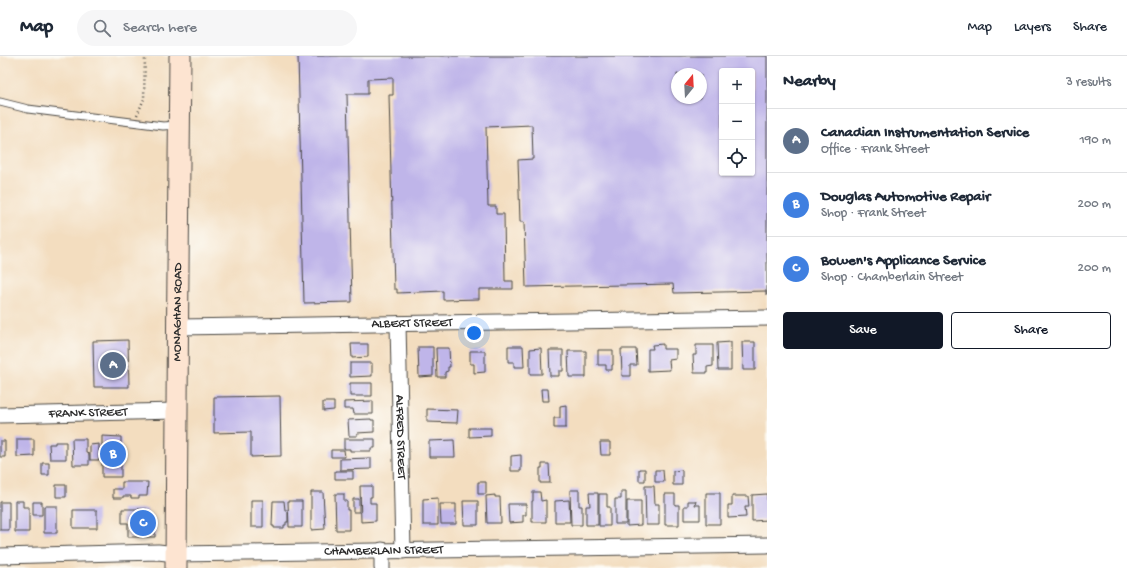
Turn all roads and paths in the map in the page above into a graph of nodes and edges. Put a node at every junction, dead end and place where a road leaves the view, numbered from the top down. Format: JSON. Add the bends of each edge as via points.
{"nodes":[{"id":1,"x":145,"y":56,"type":"edge"},
{"id":2,"x":180,"y":56,"type":"edge"},
{"id":3,"x":0,"y":102,"type":"edge"},
{"id":4,"x":134,"y":122,"type":"junction"},
{"id":5,"x":180,"y":125,"type":"junction"},
{"id":6,"x":767,"y":318,"type":"edge"},
{"id":7,"x":398,"y":324,"type":"junction"},
{"id":8,"x":178,"y":327,"type":"junction"},
{"id":9,"x":176,"y":411,"type":"junction"},
{"id":10,"x":0,"y":415,"type":"edge"},
{"id":11,"x":767,"y":545,"type":"edge"},
{"id":12,"x":382,"y":550,"type":"junction"},
{"id":13,"x":403,"y":550,"type":"junction"},
{"id":14,"x":0,"y":556,"type":"edge"},
{"id":15,"x":176,"y":561,"type":"edge"},
{"id":16,"x":382,"y":568,"type":"edge"}],
"edges":[{"from":1,"to":4,"type":"path","via":[[144,99]]},
{"from":2,"to":5,"type":"main road","name":"MONAGHAN ROAD"},
{"from":3,"to":4,"type":"lane","via":[[28,109]]},
{"from":4,"to":5,"type":"lane","via":[[164,126]]},
{"from":5,"to":8,"type":"main road","name":"MONAGHAN ROAD"},
{"from":6,"to":7,"type":"street","name":"ALBERT STREET"},
{"from":7,"to":8,"type":"street","name":"ALBERT STREET"},
{"from":7,"to":13,"type":"street","name":"ALFRED STREET"},
{"from":8,"to":9,"type":"main road","name":"MONAGHAN ROAD"},
{"from":9,"to":10,"type":"street","name":"FRANK STREET"},
{"from":9,"to":15,"type":"main road","name":"MONAGHAN ROAD"},
{"from":11,"to":13,"type":"street","name":"CHAMBERLAIN STREET"},
{"from":12,"to":13,"type":"street","name":"CHAMBERLAIN STREET"},
{"from":12,"to":15,"type":"street","name":"CHAMBERLAIN STREET"},
{"from":12,"to":16,"type":"street"},
{"from":14,"to":15,"type":"street","name":"CHAMBERLAIN STREET","via":[[158,552]]}]}
